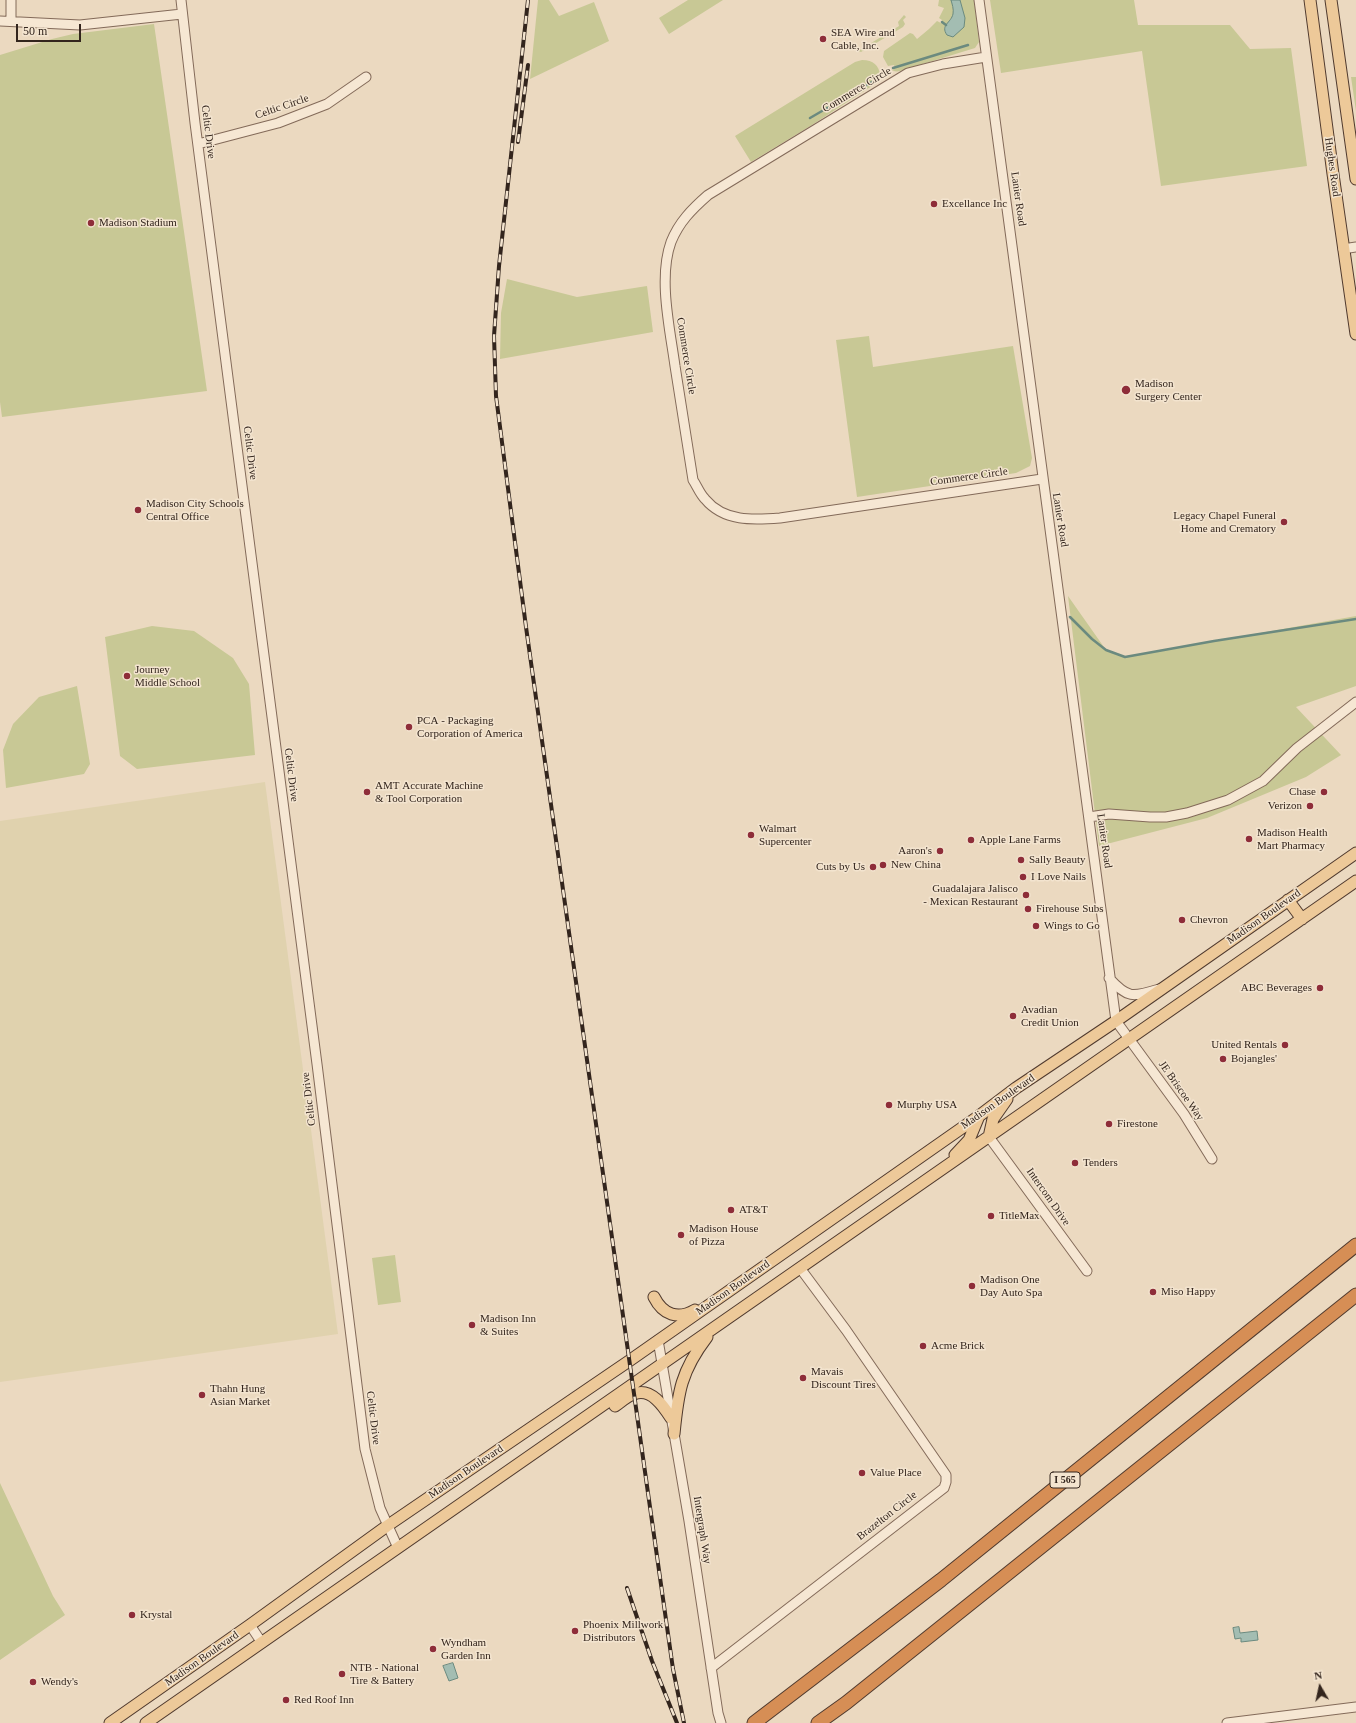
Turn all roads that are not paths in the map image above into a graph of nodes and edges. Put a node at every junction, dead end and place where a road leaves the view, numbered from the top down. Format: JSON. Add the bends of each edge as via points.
{"nodes":[{"id":1,"x":11,"y":0,"type":"edge"},
{"id":2,"x":181,"y":0,"type":"edge"},
{"id":3,"x":979,"y":0,"type":"edge"},
{"id":4,"x":1310,"y":0,"type":"edge"},
{"id":5,"x":1331,"y":0,"type":"edge"},
{"id":6,"x":182,"y":14,"type":"junction"},
{"id":7,"x":11,"y":20,"type":"junction"},
{"id":8,"x":0,"y":21,"type":"edge"},
{"id":9,"x":986,"y":57,"type":"junction"},
{"id":10,"x":366,"y":77,"type":"dead end"},
{"id":11,"x":198,"y":144,"type":"junction"},
{"id":12,"x":1356,"y":180,"type":"edge"},
{"id":13,"x":1356,"y":247,"type":"edge"},
{"id":14,"x":1343,"y":249,"type":"junction"},
{"id":15,"x":1356,"y":334,"type":"edge"},
{"id":16,"x":1042,"y":479,"type":"junction"},
{"id":17,"x":1356,"y":702,"type":"edge"},
{"id":18,"x":1089,"y":817,"type":"junction"},
{"id":19,"x":1356,"y":853,"type":"edge"},
{"id":20,"x":1356,"y":881,"type":"edge"},
{"id":21,"x":1288,"y":900,"type":"junction"},
{"id":22,"x":1302,"y":919,"type":"junction"},
{"id":23,"x":1109,"y":978,"type":"junction"},
{"id":24,"x":1164,"y":987,"type":"junction"},
{"id":25,"x":1116,"y":1021,"type":"junction"},
{"id":26,"x":1129,"y":1038,"type":"junction"},
{"id":27,"x":1016,"y":1088,"type":"junction"},
{"id":28,"x":979,"y":1116,"type":"junction"},
{"id":29,"x":990,"y":1137,"type":"junction"},
{"id":30,"x":1212,"y":1158,"type":"dead end"},
{"id":31,"x":940,"y":1170,"type":"junction"},
{"id":32,"x":1356,"y":1245,"type":"edge"},
{"id":33,"x":800,"y":1268,"type":"junction"},
{"id":34,"x":1087,"y":1271,"type":"dead end"},
{"id":35,"x":754,"y":1272,"type":"junction"},
{"id":36,"x":1356,"y":1295,"type":"edge"},
{"id":37,"x":654,"y":1298,"type":"dead end"},
{"id":38,"x":713,"y":1329,"type":"junction"},
{"id":39,"x":658,"y":1340,"type":"junction"},
{"id":40,"x":662,"y":1363,"type":"junction"},
{"id":41,"x":672,"y":1418,"type":"junction"},
{"id":42,"x":568,"y":1429,"type":"junction"},
{"id":43,"x":674,"y":1434,"type":"junction"},
{"id":44,"x":387,"y":1526,"type":"junction"},
{"id":45,"x":398,"y":1548,"type":"junction"},
{"id":46,"x":250,"y":1625,"type":"junction"},
{"id":47,"x":262,"y":1643,"type":"junction"},
{"id":48,"x":711,"y":1668,"type":"junction"},
{"id":49,"x":1356,"y":1707,"type":"edge"},
{"id":50,"x":151,"y":1722,"type":"edge"},
{"id":51,"x":110,"y":1723,"type":"edge"},
{"id":52,"x":721,"y":1723,"type":"edge"},
{"id":53,"x":754,"y":1723,"type":"edge"},
{"id":54,"x":818,"y":1723,"type":"edge"},
{"id":55,"x":1227,"y":1723,"type":"edge"}],
"edges":[{"from":1,"to":7,"type":"street"},
{"from":2,"to":6,"type":"street","name":"Celtic Drive"},
{"from":3,"to":9,"type":"street","name":"Lanier Road"},
{"from":4,"to":14,"type":"main road","name":"Hughes Road"},
{"from":5,"to":12,"type":"main road","name":"Hughes Road"},
{"from":6,"to":7,"type":"street","via":[[80,25]]},
{"from":6,"to":11,"type":"street","name":"Celtic Drive"},
{"from":7,"to":8,"type":"street"},
{"from":9,"to":16,"type":"street","name":"Lanier Road"},
{"from":9,"to":16,"type":"street","name":"Commerce Circle","via":[[908,73],[708,195],[679,225],[671,244],[667,265],[666,301],[693,480],[704,499],[720,511],[741,519],[780,518]]},
{"from":10,"to":11,"type":"street","name":"Celtic Circle","via":[[327,104],[313,110],[278,123]]},
{"from":11,"to":44,"type":"street","name":"Celtic Drive","via":[[365,1449]]},
{"from":13,"to":14,"type":"street"},
{"from":14,"to":15,"type":"main road","name":"Hughes Road"},
{"from":16,"to":18,"type":"street","name":"Lanier Road"},
{"from":17,"to":18,"type":"street","via":[[1297,748],[1263,781],[1228,800],[1166,817],[1109,814]]},
{"from":18,"to":23,"type":"street","name":"Lanier Road"},
{"from":19,"to":21,"type":"main road","name":"Madison Boulevard"},
{"from":20,"to":22,"type":"main road","name":"Madison Boulevard"},
{"from":21,"to":22,"type":"main road"},
{"from":21,"to":24,"type":"main road","name":"Madison Boulevard"},
{"from":22,"to":26,"type":"main road","name":"Madison Boulevard"},
{"from":23,"to":24,"type":"street","via":[[1125,993],[1133,995]]},
{"from":23,"to":25,"type":"street","name":"Lanier Road"},
{"from":24,"to":25,"type":"main road","name":"Madison Boulevard"},
{"from":25,"to":26,"type":"street","name":"Lanier Road"},
{"from":25,"to":27,"type":"main road","name":"Madison Boulevard"},
{"from":26,"to":29,"type":"main road","name":"Madison Boulevard"},
{"from":26,"to":30,"type":"street","name":"JE Briscoe Way","via":[[1184,1114]]},
{"from":27,"to":28,"type":"main road","name":"Madison Boulevard"},
{"from":27,"to":29,"type":"main road","via":[[993,1119]]},
{"from":28,"to":31,"type":"main road","via":[[969,1140]]},
{"from":28,"to":35,"type":"main road","name":"Madison Boulevard"},
{"from":29,"to":31,"type":"main road","name":"Madison Boulevard"},
{"from":29,"to":34,"type":"street","name":"Intercom Drive"},
{"from":31,"to":33,"type":"main road","name":"Madison Boulevard"},
{"from":32,"to":53,"type":"highway","number":"I 565","via":[[941,1580]]},
{"from":33,"to":38,"type":"main road","name":"Madison Boulevard"},
{"from":33,"to":48,"type":"street","name":"Brazelton Circle","via":[[906,1416],[946,1475],[946,1482],[944,1488]]},
{"from":35,"to":37,"type":"main road","via":[[682,1315],[663,1310]]},
{"from":35,"to":39,"type":"main road","name":"Madison Boulevard"},
{"from":36,"to":54,"type":"highway","via":[[1116,1489]]},
{"from":38,"to":40,"type":"main road","name":"Madison Boulevard"},
{"from":38,"to":43,"type":"main road","via":[[696,1351],[683,1377],[678,1392]]},
{"from":39,"to":40,"type":"street","name":"Intergraph Way"},
{"from":39,"to":44,"type":"main road","name":"Madison Boulevard"},
{"from":40,"to":41,"type":"street","name":"Intergraph Way"},
{"from":40,"to":42,"type":"main road","name":"Madison Boulevard"},
{"from":41,"to":42,"type":"main road","via":[[660,1402],[643,1393],[634,1393],[601,1414]]},
{"from":41,"to":43,"type":"street","name":"Intergraph Way"},
{"from":42,"to":45,"type":"main road","name":"Madison Boulevard"},
{"from":43,"to":48,"type":"street","name":"Intergraph Way"},
{"from":44,"to":45,"type":"street","name":"Celtic Drive"},
{"from":44,"to":46,"type":"main road","name":"Madison Boulevard"},
{"from":45,"to":47,"type":"main road","name":"Madison Boulevard"},
{"from":46,"to":47,"type":"street"},
{"from":46,"to":51,"type":"main road","name":"Madison Boulevard"},
{"from":47,"to":50,"type":"main road","name":"Madison Boulevard"},
{"from":48,"to":52,"type":"street","name":"Intergraph Way"},
{"from":49,"to":55,"type":"street"}]}
